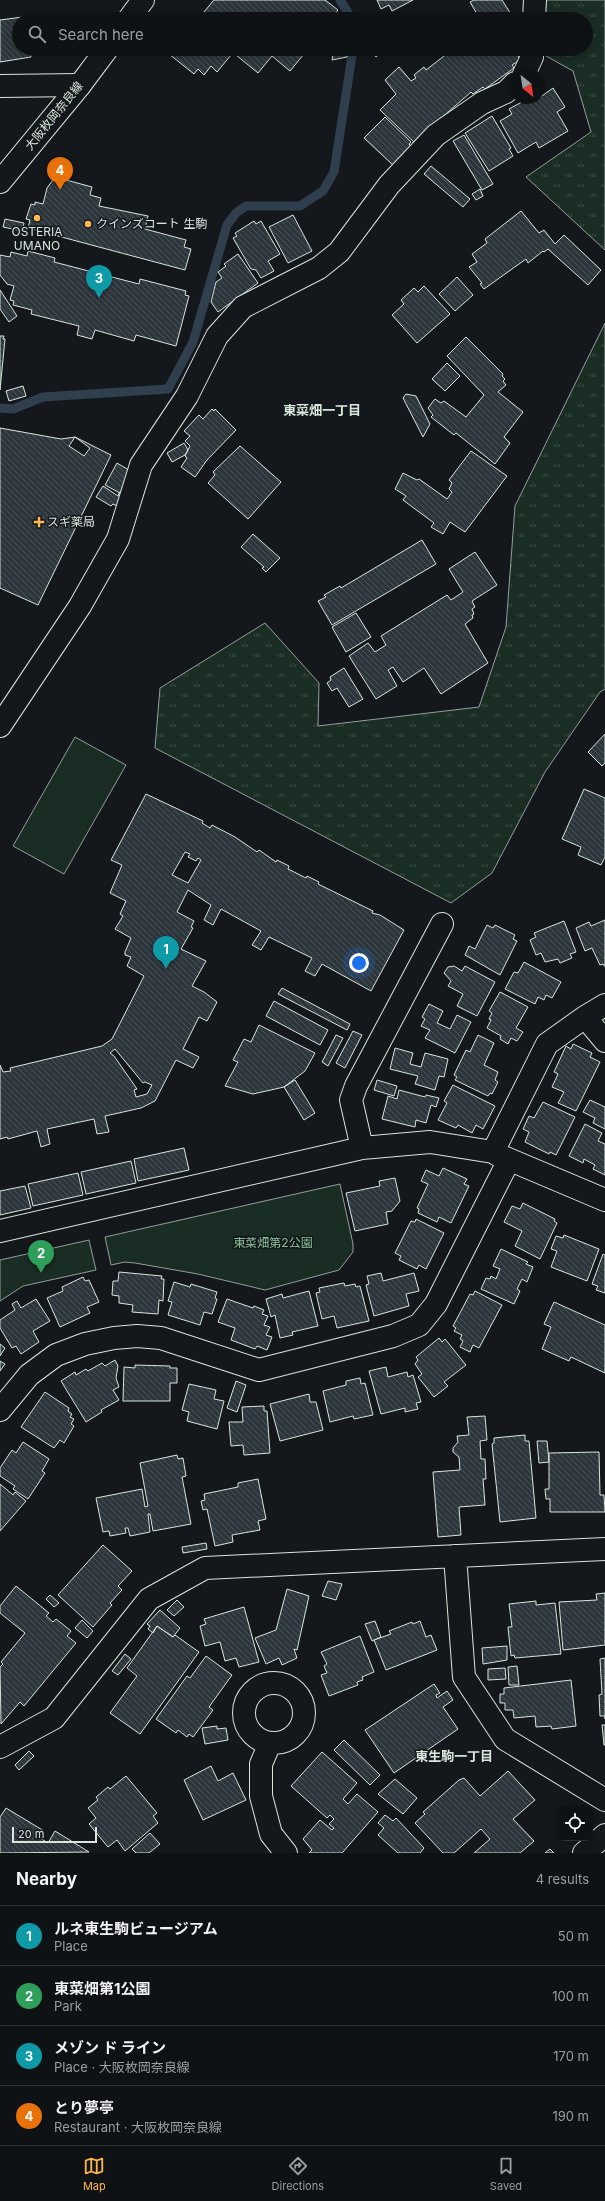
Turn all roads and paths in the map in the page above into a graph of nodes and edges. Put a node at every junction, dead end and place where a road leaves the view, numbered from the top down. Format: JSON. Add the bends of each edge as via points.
{"nodes":[{"id":1,"x":143,"y":0,"type":"edge"},
{"id":2,"x":535,"y":0,"type":"edge"},
{"id":3,"x":134,"y":12,"type":"edge"},
{"id":4,"x":534,"y":12,"type":"edge"},
{"id":5,"x":102,"y":56,"type":"edge"},
{"id":6,"x":532,"y":56,"type":"edge"},
{"id":7,"x":527,"y":68,"type":"edge"},
{"id":8,"x":80,"y":85,"type":"junction"},
{"id":9,"x":0,"y":86,"type":"edge"},
{"id":10,"x":509,"y":89,"type":"edge"},
{"id":11,"x":0,"y":182,"type":"edge"},
{"id":12,"x":0,"y":726,"type":"edge"},
{"id":13,"x":442,"y":924,"type":"dead end"},
{"id":14,"x":605,"y":1005,"type":"edge"},
{"id":15,"x":585,"y":1017,"type":"junction"},
{"id":16,"x":605,"y":1041,"type":"edge"},
{"id":17,"x":362,"y":1148,"type":"junction"},
{"id":18,"x":501,"y":1156,"type":"junction"},
{"id":19,"x":605,"y":1200,"type":"edge"},
{"id":20,"x":0,"y":1231,"type":"edge"},
{"id":21,"x":0,"y":1410,"type":"edge"},
{"id":22,"x":605,"y":1549,"type":"edge"},
{"id":23,"x":455,"y":1556,"type":"junction"},
{"id":24,"x":270,"y":1743,"type":"dead end"},
{"id":25,"x":0,"y":1747,"type":"edge"},
{"id":26,"x":605,"y":1800,"type":"edge"},
{"id":27,"x":605,"y":1835,"type":"edge"},
{"id":28,"x":286,"y":1853,"type":"edge"},
{"id":29,"x":584,"y":1853,"type":"edge"}],
"edges":[{"from":1,"to":3,"type":"street"},
{"from":2,"to":4,"type":"street"},
{"from":5,"to":8,"type":"street","name":"大阪枚岡奈良線"},
{"from":6,"to":7,"type":"street"},
{"from":8,"to":9,"type":"street"},
{"from":8,"to":11,"type":"street","name":"大阪枚岡奈良線"},
{"from":10,"to":12,"type":"street","via":[[482,103],[436,135],[389,185],[339,252],[319,268],[243,307],[217,336],[187,396],[141,465],[118,539],[80,606]]},
{"from":13,"to":17,"type":"street","via":[[351,1100]]},
{"from":14,"to":15,"type":"street"},
{"from":15,"to":16,"type":"street"},
{"from":15,"to":18,"type":"street","via":[[547,1044]]},
{"from":17,"to":18,"type":"street","via":[[430,1142]]},
{"from":17,"to":20,"type":"street"},
{"from":18,"to":19,"type":"street"},
{"from":18,"to":21,"type":"street","via":[[436,1304],[418,1325],[393,1336],[259,1370],[161,1338],[114,1338],[85,1344],[56,1355],[29,1375]]},
{"from":22,"to":23,"type":"street"},
{"from":23,"to":25,"type":"street","via":[[205,1568],[149,1598],[54,1718]]},
{"from":23,"to":26,"type":"street","via":[[464,1677],[505,1740]]},
{"from":24,"to":28,"type":"street","via":[[261,1764],[261,1796],[272,1834]]},
{"from":27,"to":29,"type":"street"}]}
